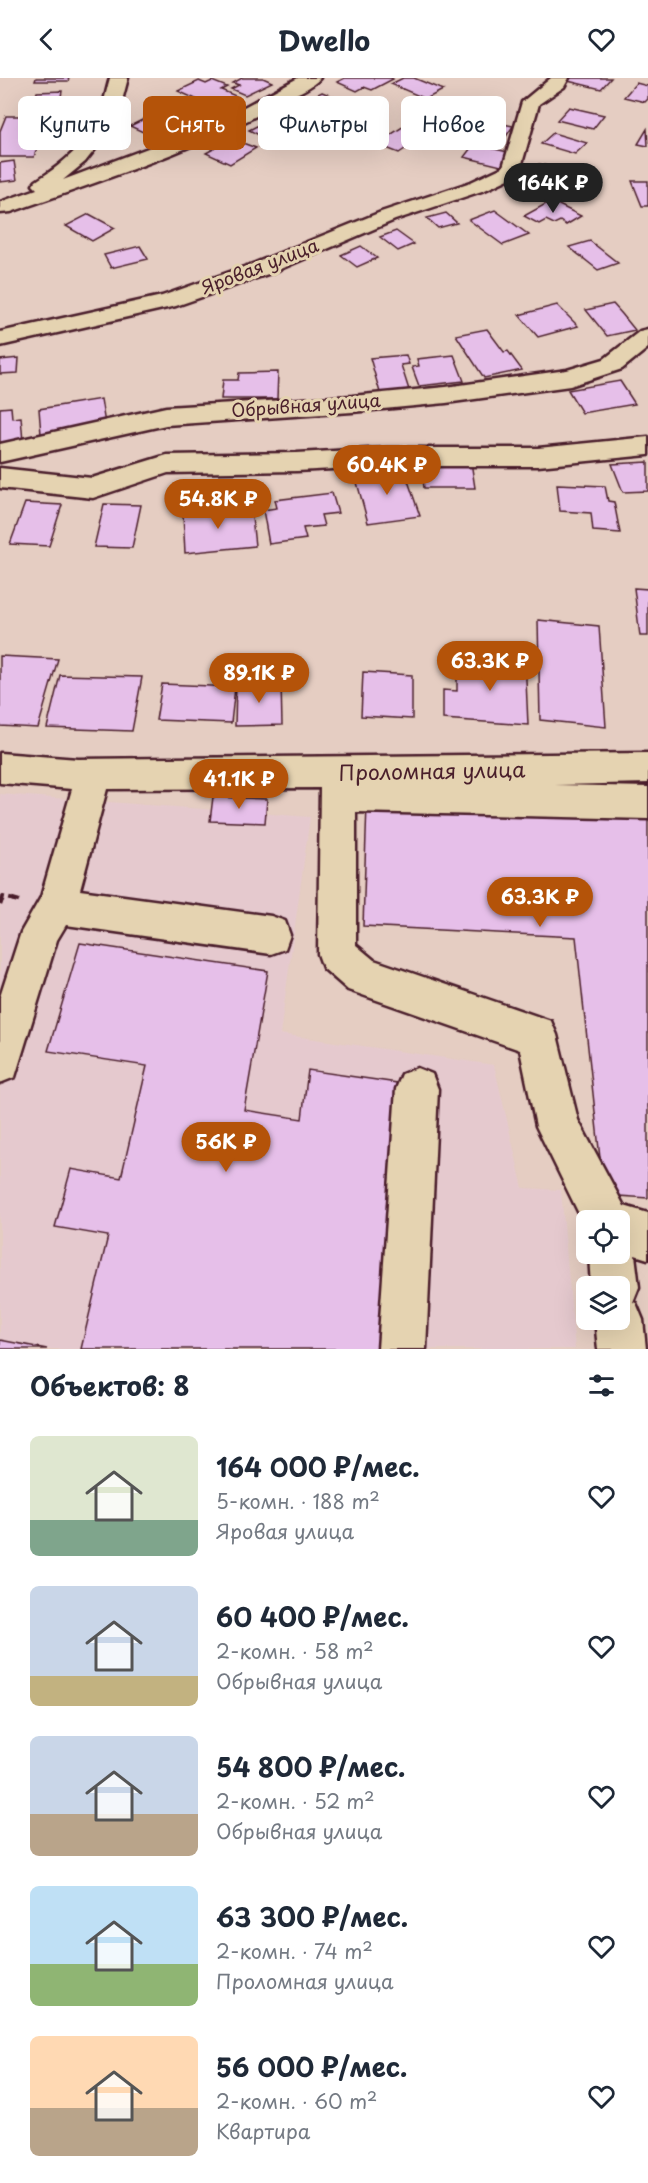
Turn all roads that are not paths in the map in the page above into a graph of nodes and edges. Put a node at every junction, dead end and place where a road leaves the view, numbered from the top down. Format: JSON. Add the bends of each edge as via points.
{"nodes":[{"id":1,"x":119,"y":78,"type":"edge"},
{"id":2,"x":311,"y":78,"type":"edge"},
{"id":3,"x":560,"y":78,"type":"edge"},
{"id":4,"x":2,"y":209,"type":"edge"},
{"id":5,"x":648,"y":336,"type":"edge"},
{"id":6,"x":0,"y":339,"type":"edge"},
{"id":7,"x":648,"y":446,"type":"edge"},
{"id":8,"x":0,"y":453,"type":"edge"},
{"id":9,"x":0,"y":478,"type":"edge"},
{"id":10,"x":0,"y":768,"type":"edge"},
{"id":11,"x":648,"y":768,"type":"edge"},
{"id":12,"x":94,"y":773,"type":"junction"},
{"id":13,"x":337,"y":784,"type":"junction"},
{"id":14,"x":648,"y":803,"type":"edge"},
{"id":15,"x":57,"y":905,"type":"junction"},
{"id":16,"x":271,"y":935,"type":"dead end"},
{"id":17,"x":0,"y":1062,"type":"edge"},
{"id":18,"x":417,"y":1089,"type":"dead end"},
{"id":19,"x":601,"y":1210,"type":"edge"},
{"id":20,"x":630,"y":1231,"type":"edge"},
{"id":21,"x":648,"y":1236,"type":"edge"},
{"id":22,"x":620,"y":1330,"type":"edge"},
{"id":23,"x":402,"y":1349,"type":"edge"},
{"id":24,"x":622,"y":1349,"type":"edge"}],
"edges":[{"from":1,"to":4,"type":"street","via":[[102,107],[106,122],[65,172]]},
{"from":2,"to":4,"type":"street","via":[[269,104],[195,139]]},
{"from":3,"to":6,"type":"street","name":"Яровая улица","via":[[531,102],[512,170],[478,186],[388,216],[168,301]]},
{"from":5,"to":8,"type":"street","name":"Обрывная улица","via":[[613,364],[570,378],[352,404],[166,416]]},
{"from":7,"to":9,"type":"street","via":[[538,457],[167,464],[93,488]]},
{"from":10,"to":12,"type":"street","name":"Проломная улица"},
{"from":11,"to":13,"type":"street","name":"Проломная улица"},
{"from":12,"to":13,"type":"street","name":"Проломная улица"},
{"from":12,"to":15,"type":"street"},
{"from":13,"to":14,"type":"street"},
{"from":13,"to":19,"type":"street","via":[[336,954],[362,975],[537,1035],[558,1126]]},
{"from":15,"to":16,"type":"street"},
{"from":15,"to":17,"type":"street","via":[[40,932]]},
{"from":18,"to":23,"type":"street"},
{"from":20,"to":21,"type":"street"},
{"from":22,"to":24,"type":"street"}]}
